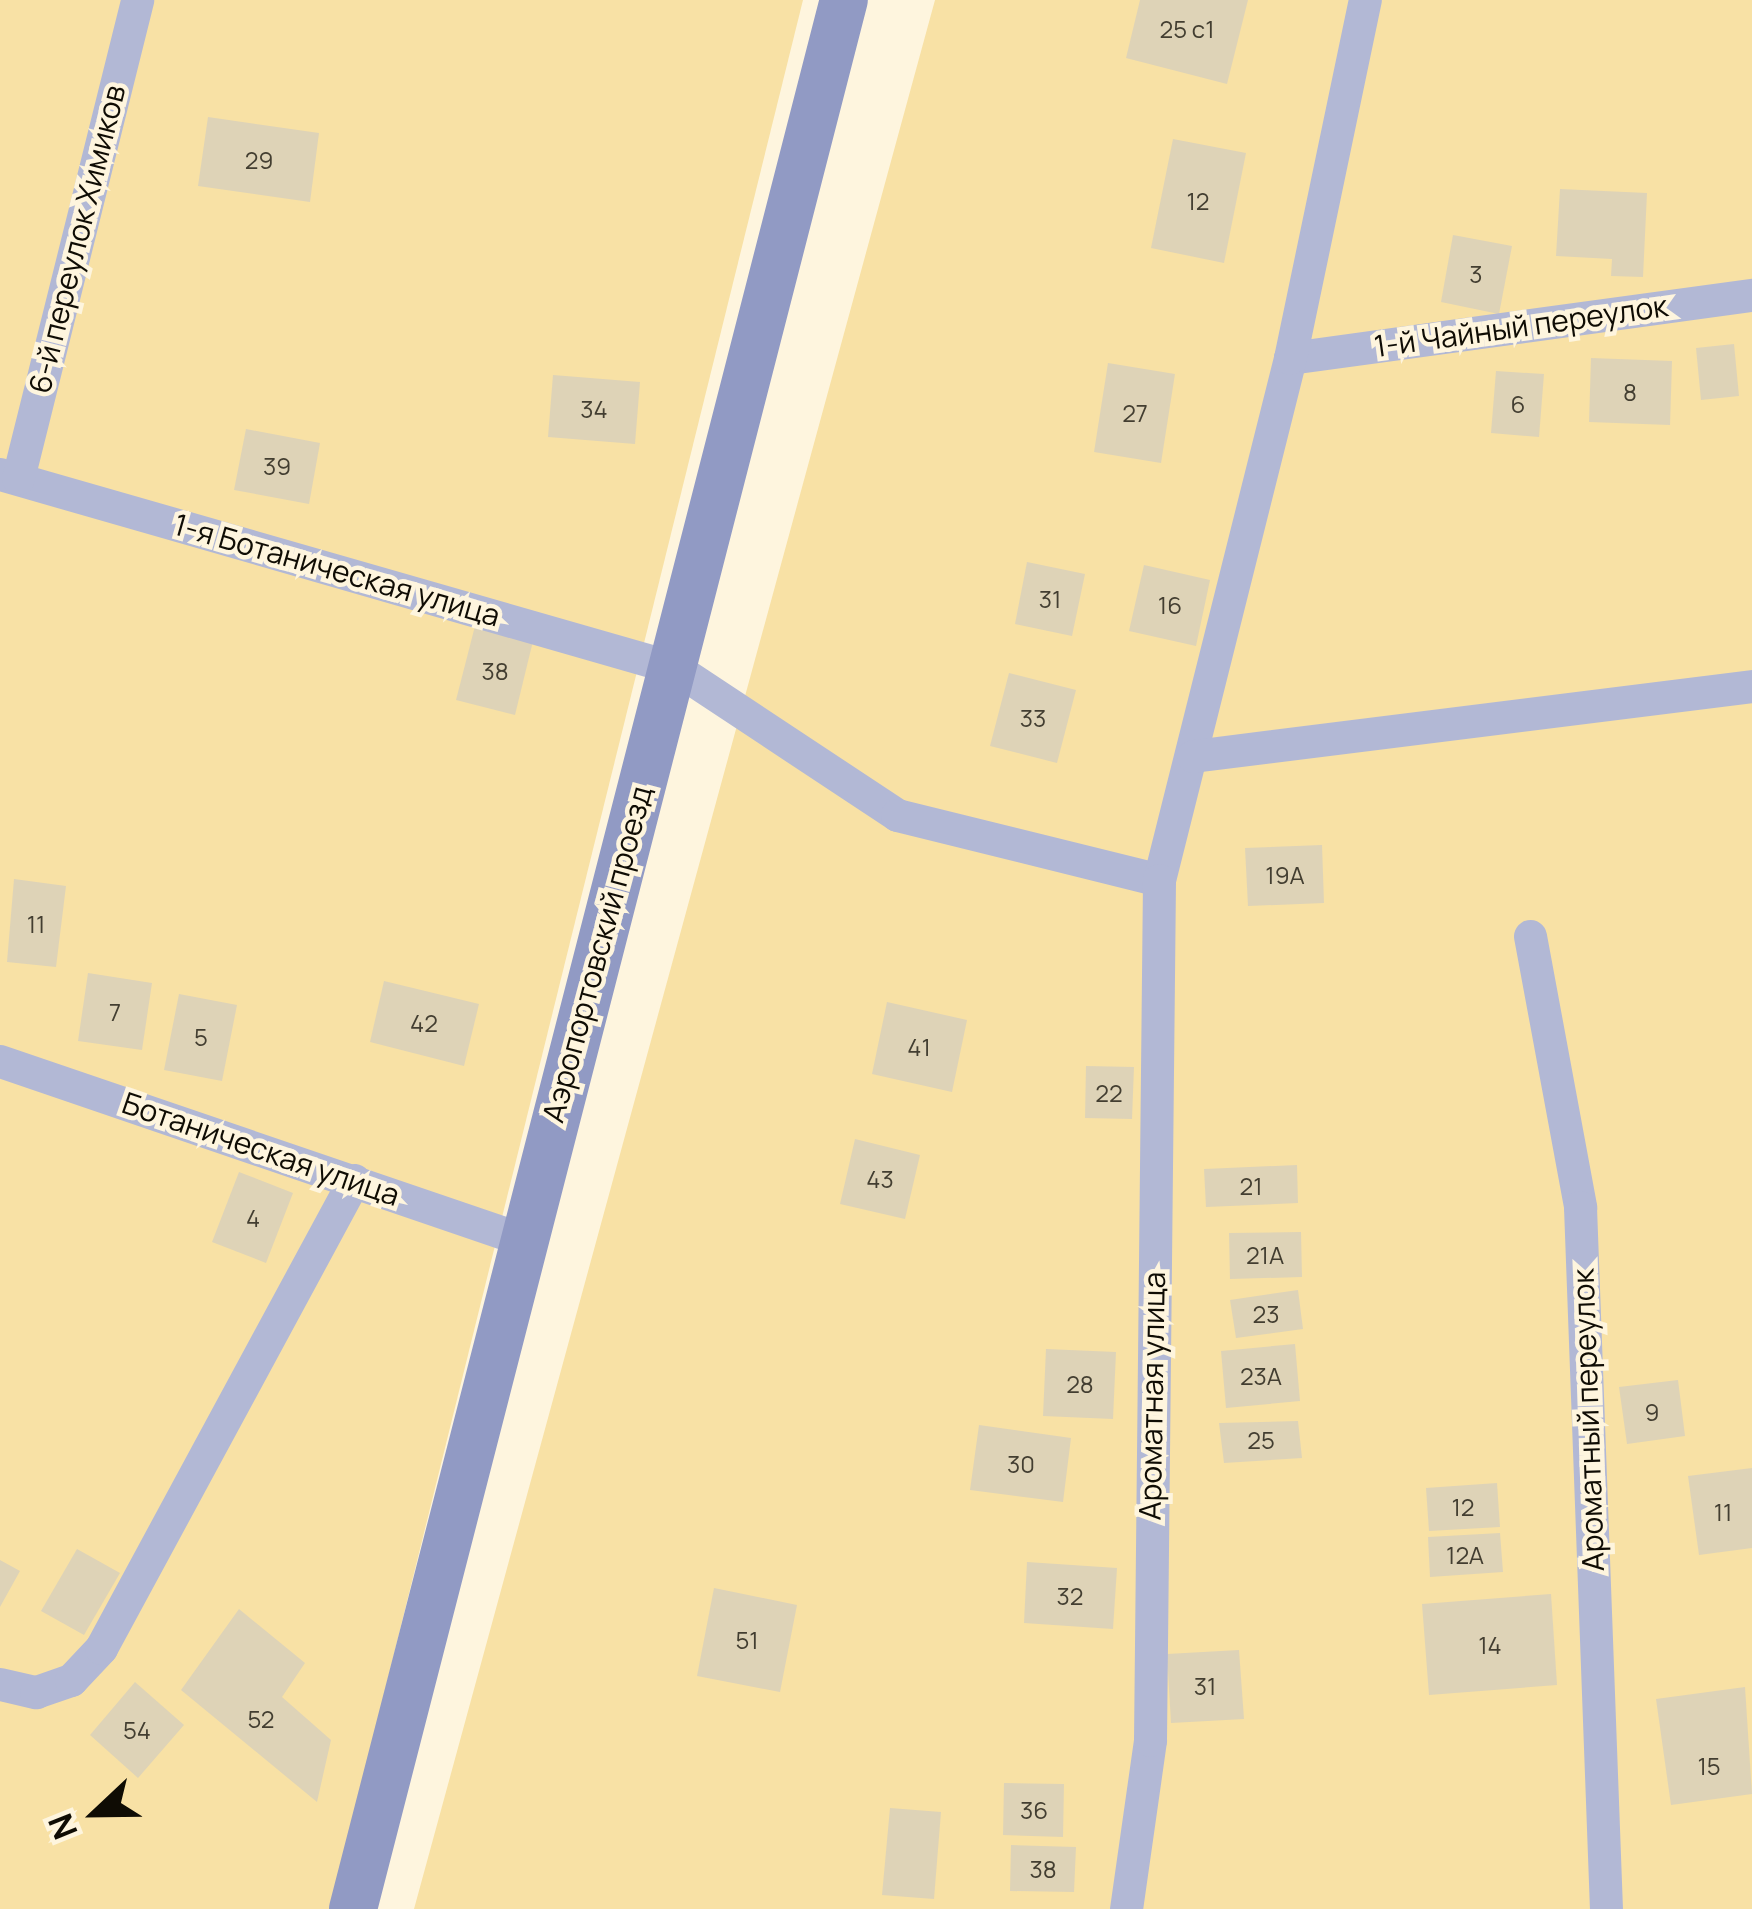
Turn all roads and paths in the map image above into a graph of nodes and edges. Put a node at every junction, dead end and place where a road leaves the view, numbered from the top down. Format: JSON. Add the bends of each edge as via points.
{"nodes":[{"id":1,"x":137,"y":0,"type":"edge"},
{"id":2,"x":844,"y":0,"type":"edge"},
{"id":3,"x":1365,"y":0,"type":"edge"},
{"id":4,"x":1752,"y":295,"type":"edge"},
{"id":5,"x":1290,"y":358,"type":"junction"},
{"id":6,"x":9,"y":476,"type":"edge"},
{"id":7,"x":674,"y":668,"type":"junction"},
{"id":8,"x":1752,"y":686,"type":"edge"},
{"id":9,"x":1193,"y":756,"type":"junction"},
{"id":10,"x":1159,"y":880,"type":"junction"},
{"id":11,"x":1530,"y":936,"type":"dead end"},
{"id":12,"x":0,"y":1061,"type":"edge"},
{"id":13,"x":354,"y":1180,"type":"junction"},
{"id":14,"x":521,"y":1239,"type":"junction"},
{"id":15,"x":0,"y":1684,"type":"edge"},
{"id":16,"x":352,"y":1909,"type":"edge"},
{"id":17,"x":1126,"y":1909,"type":"edge"},
{"id":18,"x":1606,"y":1909,"type":"edge"}],
"edges":[{"from":1,"to":6,"type":"street","name":"6-й переулок Химиков"},
{"from":2,"to":7,"type":"main road","name":"Аэропортовский проезд"},
{"from":3,"to":5,"type":"street","name":"Ароматная улица"},
{"from":4,"to":5,"type":"street","name":"1-й Чайный переулок"},
{"from":5,"to":9,"type":"street","name":"Ароматная улица"},
{"from":6,"to":7,"type":"street","name":"1-я Ботаническая улица"},
{"from":7,"to":10,"type":"street","name":"1-я Ботаническая улица","via":[[897,815]]},
{"from":7,"to":14,"type":"main road","name":"Аэропортовский проезд"},
{"from":8,"to":9,"type":"street"},
{"from":9,"to":10,"type":"street","name":"Ароматная улица"},
{"from":10,"to":17,"type":"street","name":"Ароматная улица","via":[[1150,1740]]},
{"from":11,"to":18,"type":"street","name":"Ароматный переулок","via":[[1580,1207]]},
{"from":12,"to":13,"type":"street","name":"Ботаническая улица"},
{"from":13,"to":14,"type":"street","name":"Ботаническая улица"},
{"from":13,"to":15,"type":"street","via":[[101,1648],[71,1680],[36,1692]]},
{"from":14,"to":16,"type":"main road","name":"Аэропортовский проезд"}]}
